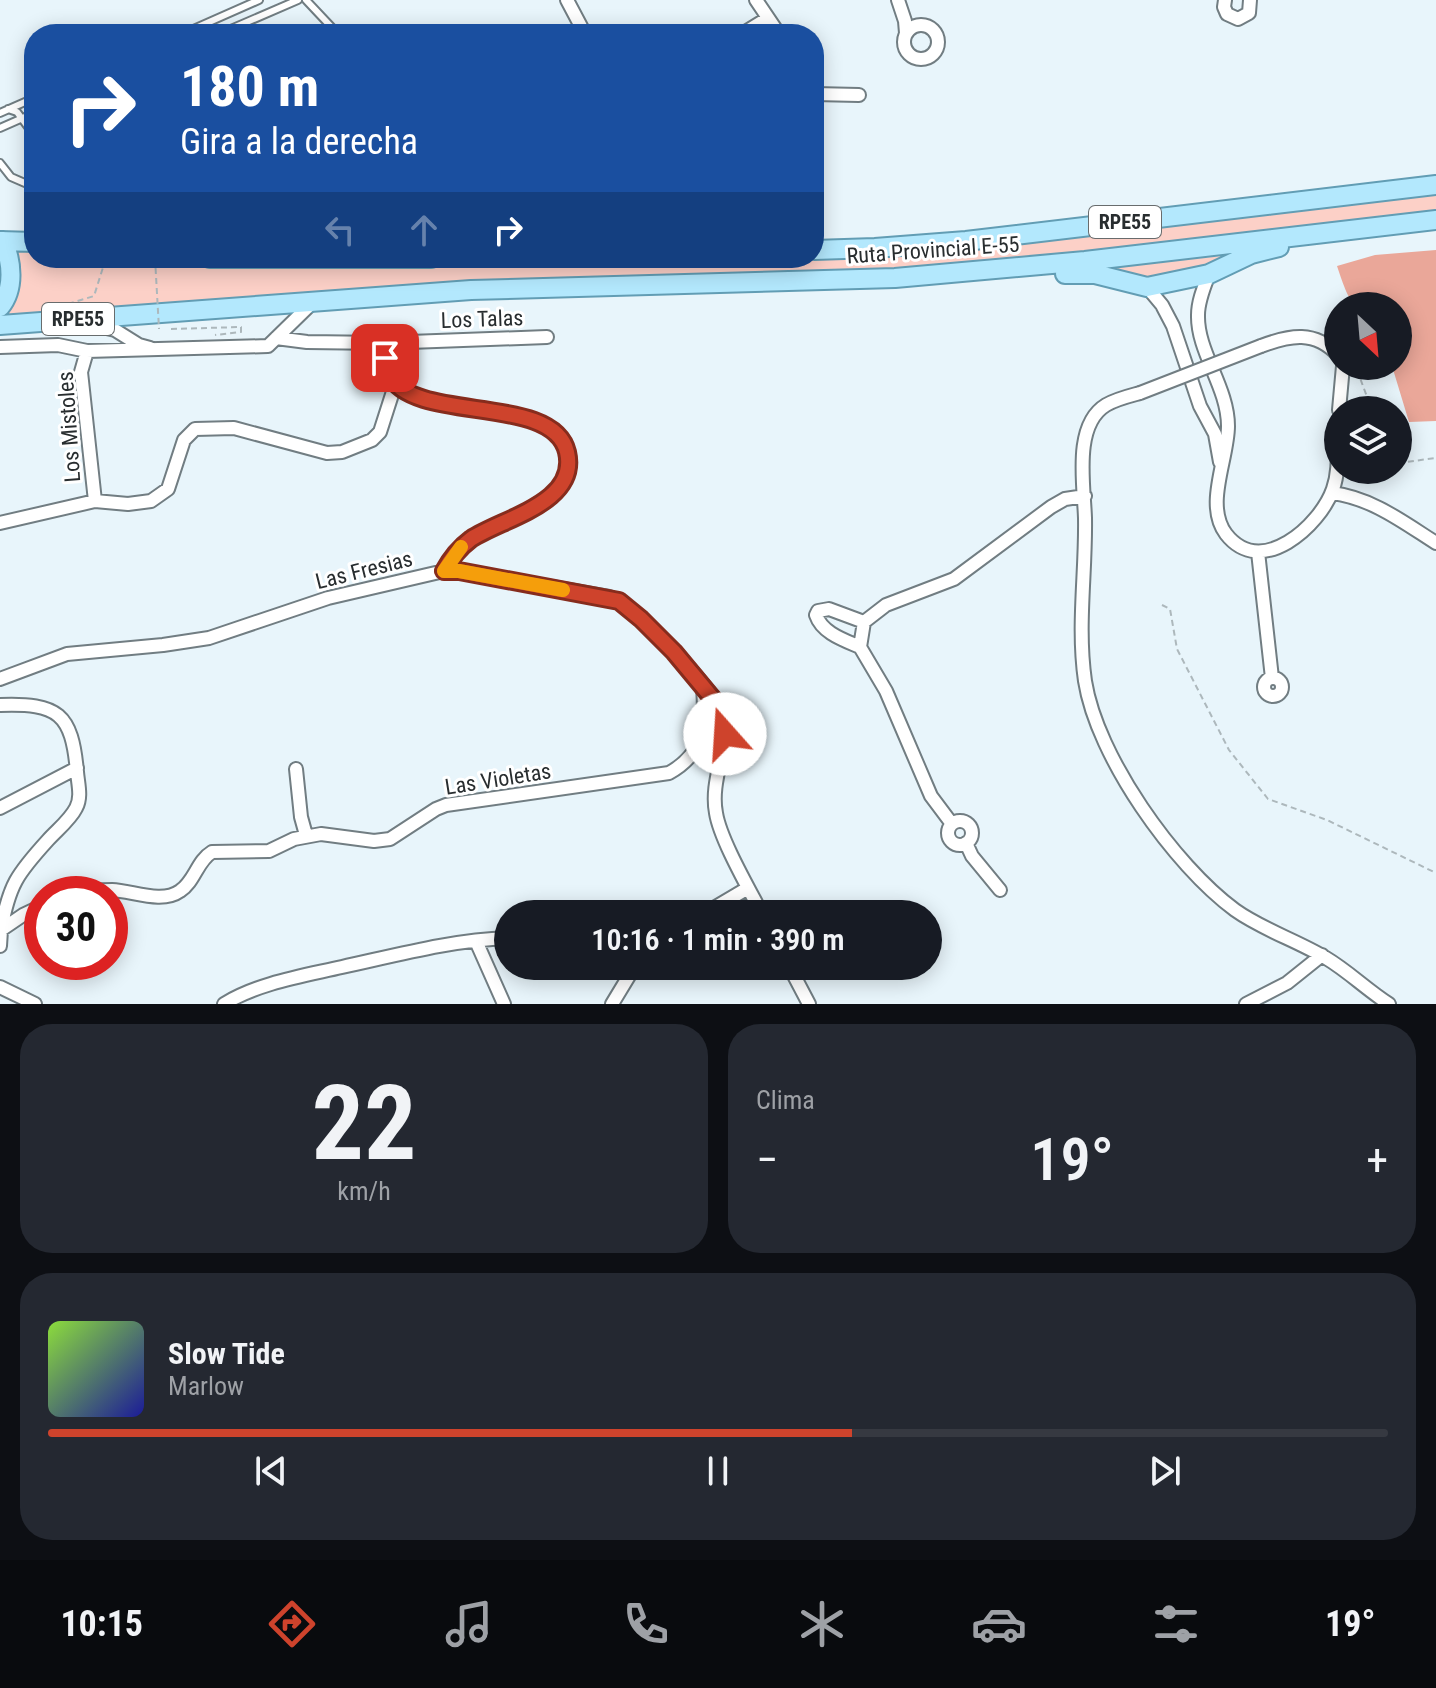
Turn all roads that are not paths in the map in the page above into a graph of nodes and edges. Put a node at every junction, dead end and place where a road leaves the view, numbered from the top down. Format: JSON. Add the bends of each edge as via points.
{"nodes":[{"id":1,"x":259,"y":0,"type":"edge"},
{"id":2,"x":298,"y":0,"type":"edge"},
{"id":3,"x":306,"y":0,"type":"edge"},
{"id":4,"x":567,"y":0,"type":"edge"},
{"id":5,"x":756,"y":0,"type":"edge"},
{"id":6,"x":898,"y":0,"type":"edge"},
{"id":7,"x":1225,"y":0,"type":"edge"},
{"id":8,"x":1250,"y":0,"type":"edge"},
{"id":9,"x":768,"y":18,"type":"junction"},
{"id":10,"x":205,"y":24,"type":"edge"},
{"id":11,"x":242,"y":24,"type":"edge"},
{"id":12,"x":329,"y":24,"type":"edge"},
{"id":13,"x":580,"y":24,"type":"edge"},
{"id":14,"x":758,"y":24,"type":"edge"},
{"id":15,"x":772,"y":24,"type":"edge"},
{"id":16,"x":909,"y":27,"type":"dead end"},
{"id":17,"x":824,"y":94,"type":"edge"},
{"id":18,"x":859,"y":95,"type":"dead end"},
{"id":19,"x":24,"y":102,"type":"edge"},
{"id":20,"x":8,"y":109,"type":"junction"},
{"id":21,"x":0,"y":113,"type":"edge"},
{"id":22,"x":22,"y":118,"type":"junction"},
{"id":23,"x":24,"y":121,"type":"edge"},
{"id":24,"x":0,"y":128,"type":"edge"},
{"id":25,"x":0,"y":163,"type":"edge"},
{"id":26,"x":24,"y":183,"type":"edge"},
{"id":27,"x":1436,"y":185,"type":"edge"},
{"id":28,"x":1436,"y":220,"type":"edge"},
{"id":29,"x":1436,"y":226,"type":"edge"},
{"id":30,"x":24,"y":243,"type":"edge"},
{"id":31,"x":1,"y":245,"type":"edge"},
{"id":32,"x":824,"y":250,"type":"edge"},
{"id":33,"x":1209,"y":274,"type":"junction"},
{"id":34,"x":895,"y":278,"type":"junction"},
{"id":35,"x":1147,"y":287,"type":"junction"},
{"id":36,"x":312,"y":303,"type":"junction"},
{"id":37,"x":0,"y":307,"type":"edge"},
{"id":38,"x":61,"y":312,"type":"junction"},
{"id":39,"x":0,"y":325,"type":"edge"},
{"id":40,"x":547,"y":337,"type":"dead end"},
{"id":41,"x":276,"y":338,"type":"junction"},
{"id":42,"x":383,"y":343,"type":"junction"},
{"id":43,"x":1324,"y":344,"type":"edge"},
{"id":44,"x":0,"y":347,"type":"edge"},
{"id":45,"x":156,"y":350,"type":"junction"},
{"id":46,"x":87,"y":351,"type":"junction"},
{"id":47,"x":396,"y":382,"type":"junction"},
{"id":48,"x":1225,"y":401,"type":"junction"},
{"id":49,"x":1200,"y":406,"type":"junction"},
{"id":50,"x":1221,"y":473,"type":"junction"},
{"id":51,"x":1334,"y":484,"type":"edge"},
{"id":52,"x":1332,"y":493,"type":"junction"},
{"id":53,"x":1085,"y":496,"type":"junction"},
{"id":54,"x":95,"y":501,"type":"junction"},
{"id":55,"x":0,"y":523,"type":"edge"},
{"id":56,"x":1436,"y":543,"type":"edge"},
{"id":57,"x":1258,"y":552,"type":"junction"},
{"id":58,"x":444,"y":571,"type":"junction"},
{"id":59,"x":864,"y":622,"type":"junction"},
{"id":60,"x":860,"y":647,"type":"junction"},
{"id":61,"x":1272,"y":678,"type":"dead end"},
{"id":62,"x":0,"y":679,"type":"edge"},
{"id":63,"x":703,"y":686,"type":"junction"},
{"id":64,"x":0,"y":705,"type":"edge"},
{"id":65,"x":77,"y":768,"type":"junction"},
{"id":66,"x":296,"y":769,"type":"dead end"},
{"id":67,"x":0,"y":808,"type":"edge"},
{"id":68,"x":306,"y":835,"type":"junction"},
{"id":69,"x":748,"y":888,"type":"junction"},
{"id":70,"x":1000,"y":890,"type":"dead end"},
{"id":71,"x":128,"y":891,"type":"edge"},
{"id":72,"x":728,"y":900,"type":"edge"},
{"id":73,"x":754,"y":900,"type":"edge"},
{"id":74,"x":24,"y":915,"type":"edge"},
{"id":75,"x":1,"y":930,"type":"edge"},
{"id":76,"x":494,"y":939,"type":"edge"},
{"id":77,"x":476,"y":941,"type":"junction"},
{"id":78,"x":0,"y":946,"type":"edge"},
{"id":79,"x":1322,"y":955,"type":"junction"},
{"id":80,"x":627,"y":980,"type":"edge"},
{"id":81,"x":796,"y":980,"type":"edge"},
{"id":82,"x":0,"y":987,"type":"edge"},
{"id":83,"x":35,"y":1004,"type":"edge"},
{"id":84,"x":224,"y":1004,"type":"edge"},
{"id":85,"x":504,"y":1004,"type":"edge"},
{"id":86,"x":612,"y":1004,"type":"edge"},
{"id":87,"x":809,"y":1004,"type":"edge"},
{"id":88,"x":1246,"y":1004,"type":"edge"},
{"id":89,"x":1389,"y":1004,"type":"edge"}],
"edges":[{"from":1,"to":10,"type":"lane"},
{"from":2,"to":11,"type":"lane"},
{"from":3,"to":12,"type":"lane"},
{"from":4,"to":13,"type":"street"},
{"from":5,"to":9,"type":"street"},
{"from":6,"to":16,"type":"street"},
{"from":7,"to":8,"type":"street","via":[[1225,11],[1234,19],[1249,13]]},
{"from":9,"to":14,"type":"street"},
{"from":9,"to":15,"type":"street"},
{"from":17,"to":18,"type":"street"},
{"from":19,"to":20,"type":"lane"},
{"from":20,"to":21,"type":"lane"},
{"from":20,"to":22,"type":"lane"},
{"from":22,"to":23,"type":"lane"},
{"from":22,"to":24,"type":"lane"},
{"from":25,"to":26,"type":"lane"},
{"from":27,"to":32,"type":"main road","name":"Ruta Provincial E-55","number":"RPE55","via":[[966,241]]},
{"from":28,"to":34,"type":"main road","name":"Ruta Provincial E-55","number":"RPE55"},
{"from":29,"to":33,"type":"main road","number":"RPE55","via":[[1279,247]]},
{"from":30,"to":31,"type":"main road"},
{"from":31,"to":37,"type":"main road","via":[[8,257],[9,291]]},
{"from":33,"to":35,"type":"main road","number":"RPE55"},
{"from":33,"to":48,"type":"street","via":[[1198,322]]},
{"from":34,"to":35,"type":"main road","number":"RPE55","via":[[947,285],[1095,274]]},
{"from":34,"to":36,"type":"main road","name":"Ruta Provincial E-55","number":"RPE55","via":[[471,290]]},
{"from":35,"to":49,"type":"street","via":[[1167,312]]},
{"from":36,"to":38,"type":"main road","name":"Ruta Provincial E-55","number":"RPE55"},
{"from":36,"to":41,"type":"street"},
{"from":38,"to":39,"type":"main road","name":"Ruta Provincial E-55","number":"RPE55"},
{"from":38,"to":45,"type":"street"},
{"from":40,"to":42,"type":"street","name":"Los Talas"},
{"from":41,"to":42,"type":"street","name":"Los Talas"},
{"from":41,"to":45,"type":"street","via":[[268,346]]},
{"from":42,"to":47,"type":"street"},
{"from":43,"to":53,"type":"street","bridge":true,"via":[[1309,337],[1285,338],[1107,404],[1090,420],[1084,445]]},
{"from":44,"to":46,"type":"street","via":[[58,345]]},
{"from":45,"to":46,"type":"street"},
{"from":46,"to":54,"type":"street","name":"Los Mistoles","via":[[81,372]]},
{"from":47,"to":54,"type":"street","via":[[380,432],[357,448],[327,453],[234,428],[195,429],[184,440],[173,481],[159,498],[141,504]]},
{"from":47,"to":58,"type":"street","via":[[429,399],[539,423],[559,437],[567,451],[566,477],[553,495],[472,539]]},
{"from":48,"to":49,"type":"street","via":[[1216,411]]},
{"from":48,"to":50,"type":"street","via":[[1228,427]]},
{"from":49,"to":50,"type":"street","via":[[1215,434]]},
{"from":50,"to":57,"type":"street","via":[[1221,525],[1235,542]]},
{"from":51,"to":52,"type":"street"},
{"from":52,"to":56,"type":"street","via":[[1377,506]]},
{"from":52,"to":57,"type":"street","via":[[1298,536]]},
{"from":53,"to":59,"type":"street","via":[[1065,499],[954,579],[886,605]]},
{"from":53,"to":79,"type":"street","via":[[1084,672],[1092,709],[1114,760],[1153,822],[1207,886],[1252,921]]},
{"from":54,"to":55,"type":"street"},
{"from":57,"to":61,"type":"street"},
{"from":58,"to":62,"type":"street","name":"Las Fresias","via":[[328,598],[209,638],[67,654]]},
{"from":58,"to":63,"type":"street","name":"Las Fresias","via":[[619,601]]},
{"from":59,"to":60,"type":"street"},
{"from":59,"to":60,"type":"street","via":[[829,609],[816,615],[828,631]]},
{"from":60,"to":70,"type":"street","via":[[886,691],[931,796],[952,824],[969,825],[972,836],[966,843],[972,856]]},
{"from":63,"to":68,"type":"street","name":"Las Violetas","via":[[700,739],[690,758],[669,773],[446,805],[390,839]]},
{"from":63,"to":69,"type":"street","name":"Las Fresias","via":[[725,725],[716,816]]},
{"from":64,"to":65,"type":"street","via":[[35,705],[57,714],[71,733]]},
{"from":65,"to":67,"type":"street"},
{"from":65,"to":75,"type":"street","via":[[78,804],[13,884]]},
{"from":66,"to":68,"type":"street"},
{"from":68,"to":71,"type":"street","name":"Las Violetas","via":[[269,851],[212,852],[178,893]]},
{"from":69,"to":72,"type":"street"},
{"from":69,"to":73,"type":"street","name":"Las Fresias"},
{"from":74,"to":75,"type":"street"},
{"from":75,"to":78,"type":"street"},
{"from":76,"to":77,"type":"street"},
{"from":77,"to":84,"type":"street","via":[[323,972],[247,992]]},
{"from":77,"to":85,"type":"street"},
{"from":79,"to":88,"type":"street","via":[[1287,983]]},
{"from":79,"to":89,"type":"street"},
{"from":80,"to":86,"type":"street"},
{"from":81,"to":87,"type":"street"},
{"from":82,"to":83,"type":"street"}]}
